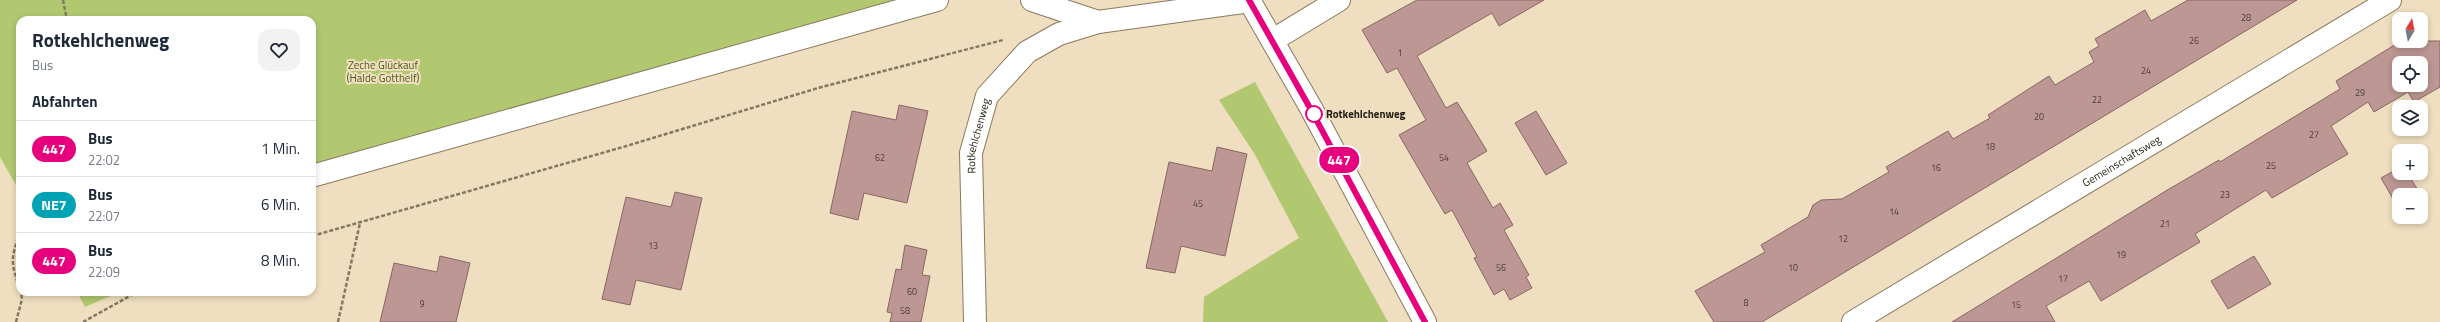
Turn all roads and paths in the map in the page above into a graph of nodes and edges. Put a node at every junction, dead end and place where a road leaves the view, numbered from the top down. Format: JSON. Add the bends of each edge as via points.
{"nodes":[{"id":1,"x":63,"y":0,"type":"edge"},
{"id":2,"x":937,"y":0,"type":"edge"},
{"id":3,"x":1032,"y":0,"type":"edge"},
{"id":4,"x":1250,"y":0,"type":"edge"},
{"id":5,"x":1339,"y":0,"type":"edge"},
{"id":6,"x":2390,"y":0,"type":"edge"},
{"id":7,"x":66,"y":16,"type":"edge"},
{"id":8,"x":1098,"y":22,"type":"junction"},
{"id":9,"x":1009,"y":38,"type":"dead end"},
{"id":10,"x":1273,"y":40,"type":"junction"},
{"id":11,"x":316,"y":175,"type":"edge"},
{"id":12,"x":360,"y":223,"type":"junction"},
{"id":13,"x":316,"y":235,"type":"edge"},
{"id":14,"x":16,"y":245,"type":"edge"},
{"id":15,"x":16,"y":280,"type":"edge"},
{"id":16,"x":21,"y":296,"type":"edge"},
{"id":17,"x":130,"y":296,"type":"edge"},
{"id":18,"x":16,"y":322,"type":"edge"},
{"id":19,"x":84,"y":322,"type":"edge"},
{"id":20,"x":338,"y":322,"type":"edge"},
{"id":21,"x":975,"y":322,"type":"edge"},
{"id":22,"x":1425,"y":322,"type":"edge"},
{"id":23,"x":1853,"y":322,"type":"edge"}],
"edges":[{"from":1,"to":7,"type":"path"},
{"from":2,"to":11,"type":"street"},
{"from":3,"to":8,"type":"street"},
{"from":4,"to":8,"type":"street","name":"Rotkehlchenweg"},
{"from":4,"to":10,"type":"street"},
{"from":5,"to":10,"type":"street"},
{"from":6,"to":23,"type":"street","name":"Gemeinschaftsweg"},
{"from":8,"to":21,"type":"street","name":"Rotkehlchenweg","via":[[1059,34],[1027,52],[987,96],[971,153]]},
{"from":9,"to":12,"type":"path","via":[[818,88]]},
{"from":10,"to":22,"type":"street"},
{"from":12,"to":13,"type":"path"},
{"from":12,"to":20,"type":"path"},
{"from":14,"to":15,"type":"path","via":[[11,261]]},
{"from":16,"to":18,"type":"path"},
{"from":17,"to":19,"type":"path"}]}
